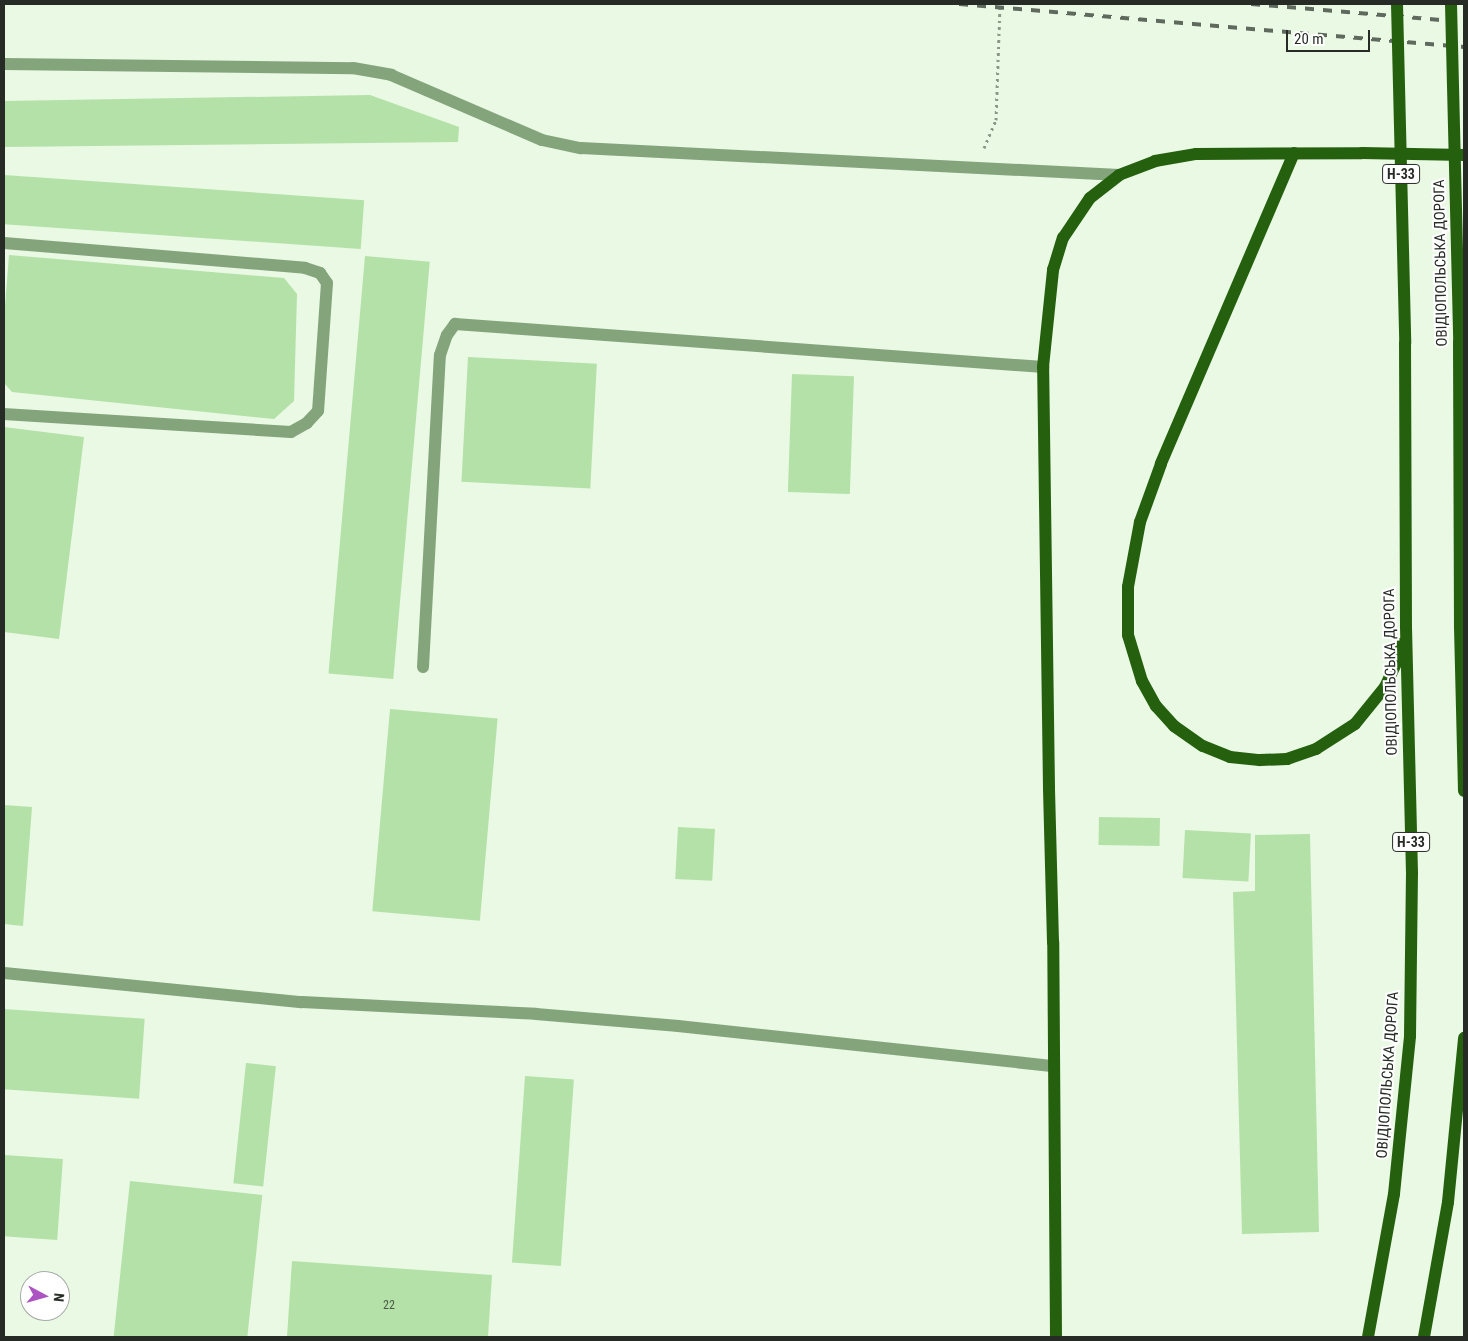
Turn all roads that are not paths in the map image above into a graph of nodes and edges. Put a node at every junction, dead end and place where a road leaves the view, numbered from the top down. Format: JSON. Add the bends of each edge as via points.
{"nodes":[{"id":1,"x":1397,"y":4,"type":"edge"},
{"id":2,"x":1451,"y":4,"type":"edge"},
{"id":3,"x":4,"y":64,"type":"edge"},
{"id":4,"x":1294,"y":154,"type":"junction"},
{"id":5,"x":1464,"y":155,"type":"edge"},
{"id":6,"x":1118,"y":175,"type":"junction"},
{"id":7,"x":4,"y":243,"type":"edge"},
{"id":8,"x":1043,"y":368,"type":"junction"},
{"id":9,"x":4,"y":414,"type":"edge"},
{"id":10,"x":1460,"y":626,"type":"junction"},
{"id":11,"x":1406,"y":627,"type":"junction"},
{"id":12,"x":1464,"y":646,"type":"edge"},
{"id":13,"x":423,"y":667,"type":"dead end"},
{"id":14,"x":1464,"y":791,"type":"edge"},
{"id":15,"x":4,"y":973,"type":"edge"},
{"id":16,"x":1464,"y":1038,"type":"edge"},
{"id":17,"x":1054,"y":1066,"type":"junction"},
{"id":18,"x":1056,"y":1337,"type":"edge"},
{"id":19,"x":1368,"y":1337,"type":"edge"},
{"id":20,"x":1424,"y":1337,"type":"edge"}],
"edges":[{"from":1,"to":11,"type":"main road","name":"ОВІДІОПОЛЬСЬКА ДОРОГА","number":"Н-33","bridge":true,"via":[[1405,343]]},
{"from":2,"to":10,"type":"main road","name":"ОВІДІОПОЛЬСЬКА ДОРОГА","bridge":true,"via":[[1460,342]]},
{"from":3,"to":6,"type":"lane","via":[[353,68],[391,75],[542,140],[581,148]]},
{"from":4,"to":5,"type":"main road"},
{"from":4,"to":6,"type":"main road","via":[[1196,154],[1155,161]]},
{"from":4,"to":11,"type":"main road","via":[[1160,464],[1140,522],[1128,587],[1128,635],[1142,681],[1156,706],[1174,726],[1203,746],[1230,757],[1260,760],[1287,759],[1316,750],[1355,724],[1385,687],[1398,659]]},
{"from":6,"to":8,"type":"main road","via":[[1090,198],[1063,238],[1053,270]]},
{"from":7,"to":9,"type":"lane","via":[[305,268],[320,273],[327,283],[318,411],[307,423],[291,432]]},
{"from":8,"to":13,"type":"lane","via":[[454,324],[440,355]]},
{"from":8,"to":17,"type":"main road"},
{"from":10,"to":12,"type":"main road"},
{"from":10,"to":14,"type":"main road","name":"ОВІДІОПОЛЬСЬКА ДОРОГА"},
{"from":11,"to":19,"type":"main road","name":"ОВІДІОПОЛЬСЬКА ДОРОГА","number":"Н-33","via":[[1412,872],[1410,1036],[1394,1194]]},
{"from":15,"to":17,"type":"lane","via":[[302,1002],[536,1014],[678,1026]]},
{"from":16,"to":20,"type":"main road","via":[[1448,1202]]},
{"from":17,"to":18,"type":"main road"}]}
